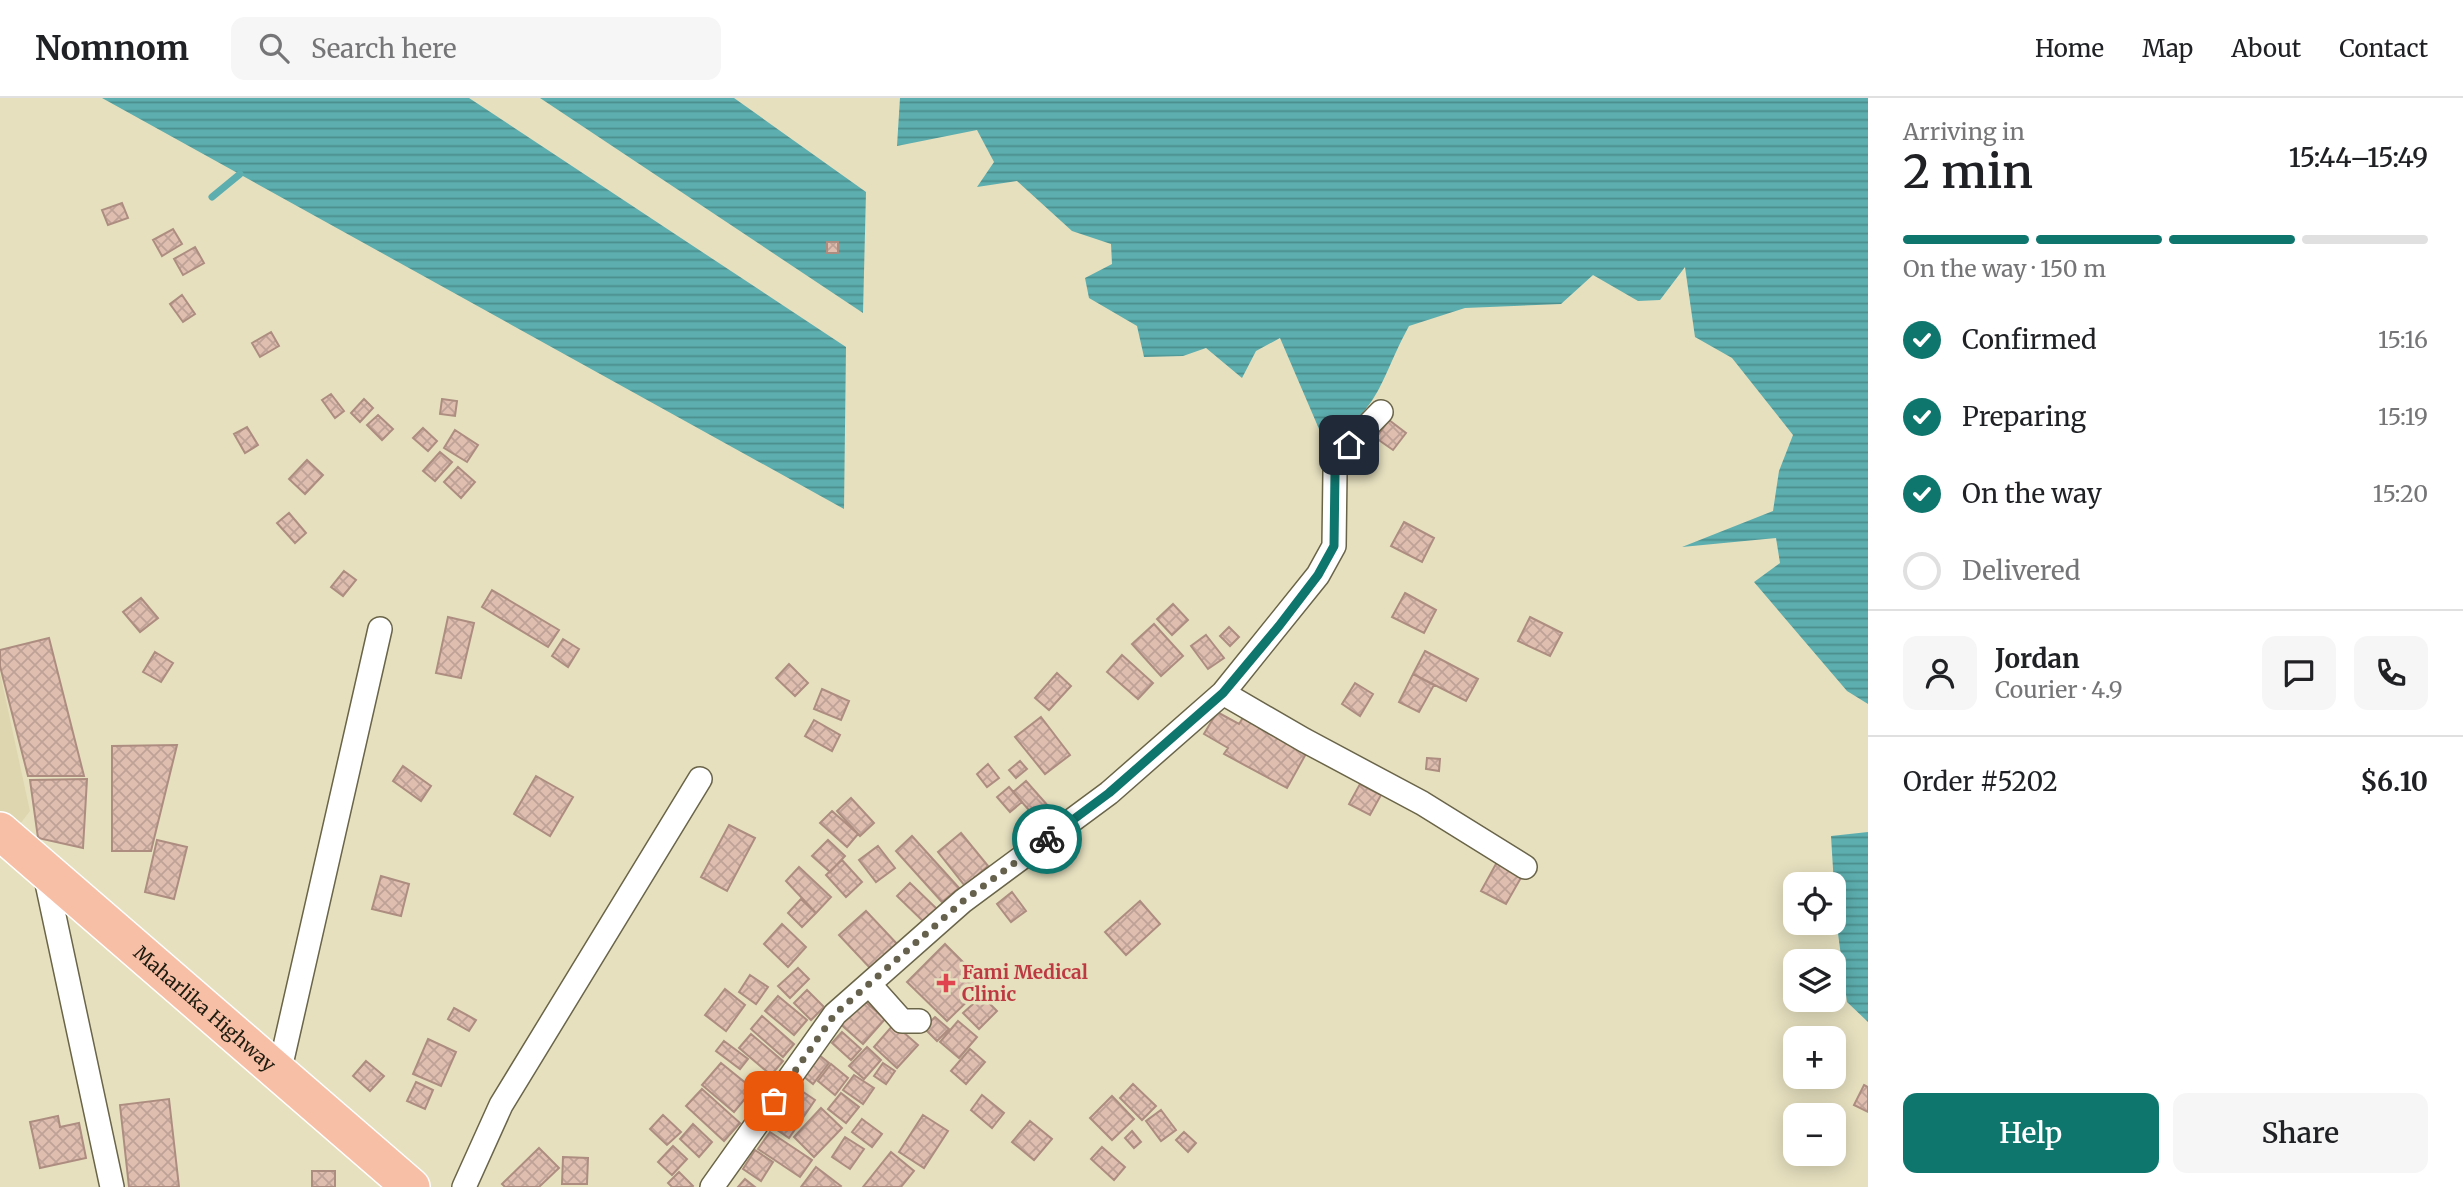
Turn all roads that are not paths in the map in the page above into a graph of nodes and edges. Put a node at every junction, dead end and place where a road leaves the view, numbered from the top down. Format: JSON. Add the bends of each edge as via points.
{"nodes":[{"id":1,"x":1381,"y":412,"type":"dead end"},
{"id":2,"x":380,"y":629,"type":"dead end"},
{"id":3,"x":1223,"y":693,"type":"junction"},
{"id":4,"x":700,"y":779,"type":"dead end"},
{"id":5,"x":0,"y":831,"type":"edge"},
{"id":6,"x":1525,"y":867,"type":"dead end"},
{"id":7,"x":44,"y":869,"type":"junction"},
{"id":8,"x":869,"y":984,"type":"junction"},
{"id":9,"x":919,"y":1020,"type":"dead end"},
{"id":10,"x":279,"y":1073,"type":"junction"},
{"id":11,"x":112,"y":1187,"type":"edge"},
{"id":12,"x":411,"y":1187,"type":"edge"},
{"id":13,"x":464,"y":1187,"type":"edge"},
{"id":14,"x":712,"y":1187,"type":"edge"}],
"edges":[{"from":1,"to":3,"type":"street","via":[[1349,445],[1335,472],[1334,546],[1318,575]]},
{"from":2,"to":10,"type":"street"},
{"from":3,"to":6,"type":"street","via":[[1422,803]]},
{"from":3,"to":8,"type":"street","via":[[1109,793],[963,901]]},
{"from":4,"to":13,"type":"street","via":[[501,1105]]},
{"from":5,"to":7,"type":"main road","name":"Maharlika Highway"},
{"from":7,"to":10,"type":"main road","name":"Maharlika Highway"},
{"from":7,"to":11,"type":"street"},
{"from":8,"to":9,"type":"street","via":[[902,1020]]},
{"from":8,"to":14,"type":"street","via":[[835,1014]]},
{"from":10,"to":12,"type":"main road","name":"Maharlika Highway"}]}
